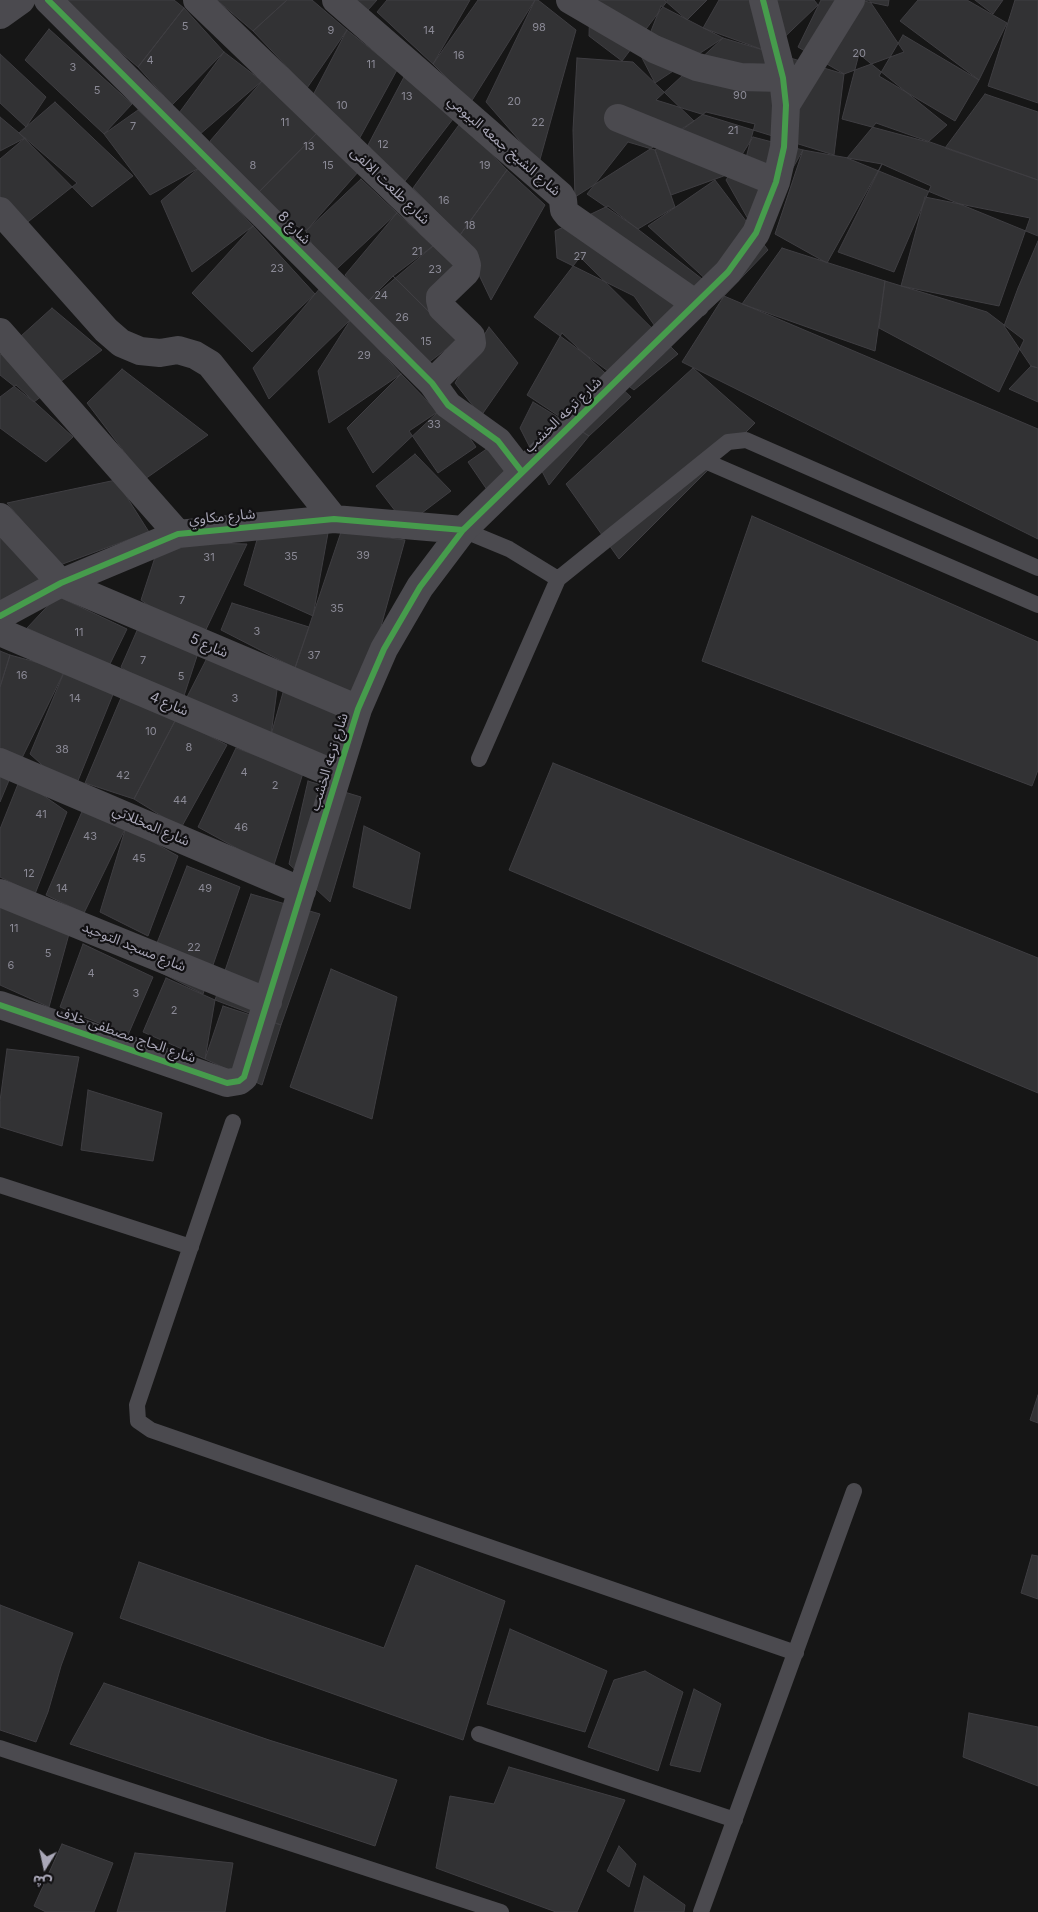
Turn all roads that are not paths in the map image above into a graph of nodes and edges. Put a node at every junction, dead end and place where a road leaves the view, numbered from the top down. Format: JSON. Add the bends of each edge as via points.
{"nodes":[{"id":1,"x":21,"y":0,"type":"edge"},
{"id":2,"x":48,"y":0,"type":"edge"},
{"id":3,"x":197,"y":0,"type":"edge"},
{"id":4,"x":336,"y":0,"type":"edge"},
{"id":5,"x":570,"y":0,"type":"edge"},
{"id":6,"x":763,"y":0,"type":"edge"},
{"id":7,"x":851,"y":0,"type":"edge"},
{"id":8,"x":0,"y":15,"type":"edge"},
{"id":9,"x":783,"y":78,"type":"junction"},
{"id":10,"x":786,"y":105,"type":"junction"},
{"id":11,"x":618,"y":118,"type":"dead end"},
{"id":12,"x":776,"y":182,"type":"junction"},
{"id":13,"x":0,"y":211,"type":"edge"},
{"id":14,"x":696,"y":304,"type":"junction"},
{"id":15,"x":0,"y":332,"type":"edge"},
{"id":16,"x":432,"y":383,"type":"junction"},
{"id":17,"x":705,"y":460,"type":"junction"},
{"id":18,"x":522,"y":472,"type":"junction"},
{"id":19,"x":0,"y":517,"type":"edge"},
{"id":20,"x":334,"y":519,"type":"junction"},
{"id":21,"x":463,"y":530,"type":"junction"},
{"id":22,"x":178,"y":534,"type":"junction"},
{"id":23,"x":1038,"y":568,"type":"edge"},
{"id":24,"x":558,"y":579,"type":"junction"},
{"id":25,"x":60,"y":582,"type":"junction"},
{"id":26,"x":1038,"y":605,"type":"edge"},
{"id":27,"x":0,"y":616,"type":"edge"},
{"id":28,"x":0,"y":632,"type":"edge"},
{"id":29,"x":358,"y":709,"type":"junction"},
{"id":30,"x":479,"y":759,"type":"dead end"},
{"id":31,"x":0,"y":762,"type":"edge"},
{"id":32,"x":338,"y":775,"type":"junction"},
{"id":33,"x":302,"y":891,"type":"junction"},
{"id":34,"x":0,"y":893,"type":"edge"},
{"id":35,"x":268,"y":1002,"type":"junction"},
{"id":36,"x":0,"y":1005,"type":"edge"},
{"id":37,"x":244,"y":1077,"type":"joint"},
{"id":38,"x":233,"y":1122,"type":"dead end"},
{"id":39,"x":0,"y":1185,"type":"edge"},
{"id":40,"x":191,"y":1247,"type":"junction"},
{"id":41,"x":854,"y":1491,"type":"dead end"},
{"id":42,"x":796,"y":1653,"type":"junction"},
{"id":43,"x":478,"y":1734,"type":"dead end"},
{"id":44,"x":0,"y":1748,"type":"edge"},
{"id":45,"x":735,"y":1820,"type":"junction"},
{"id":46,"x":500,"y":1912,"type":"edge"},
{"id":47,"x":701,"y":1912,"type":"edge"}],
"edges":[{"from":1,"to":8,"type":"street"},
{"from":2,"to":16,"type":"street","name":"شارع 8"},
{"from":3,"to":16,"type":"street","name":"شارع طلعت الالفى","via":[[465,258],[466,272],[440,300],[442,308],[471,336],[472,343]]},
{"from":4,"to":14,"type":"street","name":"شارع الشيخ جمعه البيومي","via":[[560,195],[568,215]]},
{"from":5,"to":9,"type":"street","via":[[654,49],[697,67],[740,77]]},
{"from":6,"to":9,"type":"street","name":"شارع ترعه الخشب"},
{"from":7,"to":10,"type":"street"},
{"from":9,"to":10,"type":"street","name":"شارع ترعه الخشب"},
{"from":10,"to":12,"type":"street","name":"شارع ترعه الخشب","via":[[784,147]]},
{"from":11,"to":12,"type":"street"},
{"from":12,"to":14,"type":"street","name":"شارع ترعه الخشب","via":[[756,233],[728,272]]},
{"from":13,"to":20,"type":"street","via":[[121,343],[140,351],[178,350],[210,364]]},
{"from":14,"to":18,"type":"street","name":"شارع ترعه الخشب"},
{"from":15,"to":22,"type":"street"},
{"from":16,"to":18,"type":"street","name":"شارع 8","via":[[448,405],[498,441]]},
{"from":17,"to":23,"type":"lane","via":[[728,442],[746,440]]},
{"from":17,"to":24,"type":"lane"},
{"from":17,"to":26,"type":"lane"},
{"from":18,"to":21,"type":"street","name":"شارع ترعه الخشب"},
{"from":19,"to":25,"type":"street"},
{"from":20,"to":21,"type":"street","name":"شارع مكاوي"},
{"from":20,"to":22,"type":"street","name":"شارع مكاوي"},
{"from":21,"to":24,"type":"lane","via":[[509,549]]},
{"from":21,"to":29,"type":"street","name":"شارع ترعه الخشب","via":[[420,587],[384,649]]},
{"from":22,"to":25,"type":"street","name":"شارع مكاوي"},
{"from":24,"to":30,"type":"lane"},
{"from":25,"to":27,"type":"street","name":"شارع مكاوي"},
{"from":25,"to":29,"type":"street","name":"شارع 5"},
{"from":28,"to":32,"type":"street","name":"شارع 4"},
{"from":29,"to":32,"type":"street","name":"شارع ترعه الخشب"},
{"from":31,"to":33,"type":"street","name":"شارع المخللاتي"},
{"from":32,"to":33,"type":"street","name":"شارع ترعه الخشب"},
{"from":33,"to":35,"type":"street","name":"شارع ترعه الخشب"},
{"from":34,"to":35,"type":"street","name":"شارع مسجد التوحيد"},
{"from":35,"to":37,"type":"street","name":"شارع ترعه الخشب"},
{"from":36,"to":37,"type":"street","name":"شارع الحاج مصطفى خلاف","via":[[227,1083]]},
{"from":38,"to":40,"type":"lane"},
{"from":39,"to":40,"type":"lane"},
{"from":40,"to":42,"type":"lane","via":[[137,1405],[138,1421],[151,1430]]},
{"from":41,"to":42,"type":"lane"},
{"from":42,"to":45,"type":"lane"},
{"from":43,"to":45,"type":"lane"},
{"from":44,"to":46,"type":"lane"},
{"from":45,"to":47,"type":"lane"}]}
